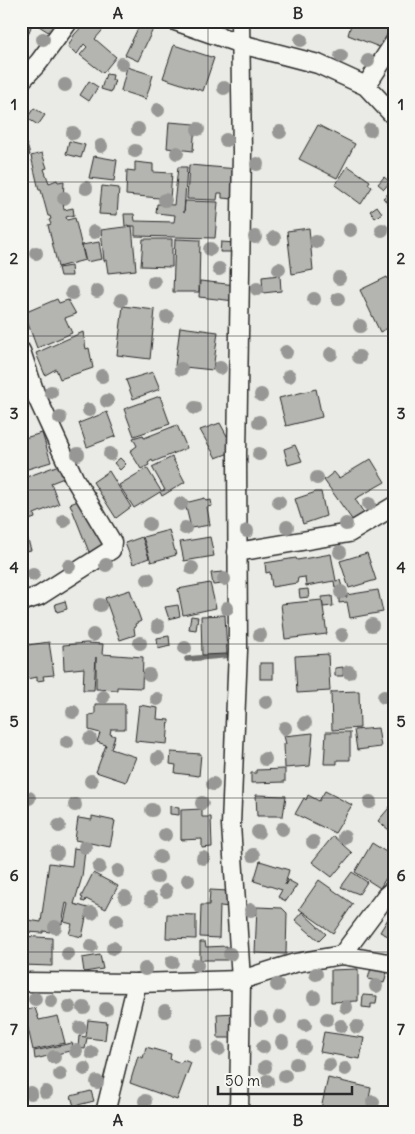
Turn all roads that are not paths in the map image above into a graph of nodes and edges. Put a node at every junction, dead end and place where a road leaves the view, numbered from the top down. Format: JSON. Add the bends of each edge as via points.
{"nodes":[{"id":1,"x":69,"y":21,"type":"edge"},
{"id":2,"x":175,"y":21,"type":"edge"},
{"id":3,"x":240,"y":21,"type":"edge"},
{"id":4,"x":394,"y":43,"type":"edge"},
{"id":5,"x":241,"y":44,"type":"junction"},
{"id":6,"x":21,"y":81,"type":"edge"},
{"id":7,"x":366,"y":86,"type":"junction"},
{"id":8,"x":394,"y":116,"type":"edge"},
{"id":9,"x":21,"y":351,"type":"edge"},
{"id":10,"x":394,"y":506,"type":"edge"},
{"id":11,"x":238,"y":552,"type":"junction"},
{"id":12,"x":21,"y":602,"type":"edge"},
{"id":13,"x":394,"y":889,"type":"edge"},
{"id":14,"x":342,"y":955,"type":"junction"},
{"id":15,"x":394,"y":964,"type":"edge"},
{"id":16,"x":240,"y":980,"type":"junction"},
{"id":17,"x":21,"y":982,"type":"edge"},
{"id":18,"x":137,"y":983,"type":"junction"},
{"id":19,"x":105,"y":1113,"type":"edge"},
{"id":20,"x":239,"y":1113,"type":"edge"}],
"edges":[{"from":1,"to":6,"type":"street"},
{"from":2,"to":5,"type":"street"},
{"from":3,"to":5,"type":"street"},
{"from":4,"to":7,"type":"street"},
{"from":5,"to":7,"type":"street","via":[[318,64]]},
{"from":5,"to":11,"type":"street"},
{"from":7,"to":8,"type":"street"},
{"from":9,"to":12,"type":"street","via":[[35,393],[74,478],[113,546],[39,596]]},
{"from":10,"to":11,"type":"street","via":[[349,533]]},
{"from":11,"to":16,"type":"street","via":[[238,650],[231,825]]},
{"from":13,"to":14,"type":"street"},
{"from":14,"to":15,"type":"street"},
{"from":14,"to":16,"type":"street","via":[[295,963]]},
{"from":16,"to":18,"type":"street"},
{"from":16,"to":20,"type":"street"},
{"from":17,"to":18,"type":"street"},
{"from":18,"to":19,"type":"street"}]}
